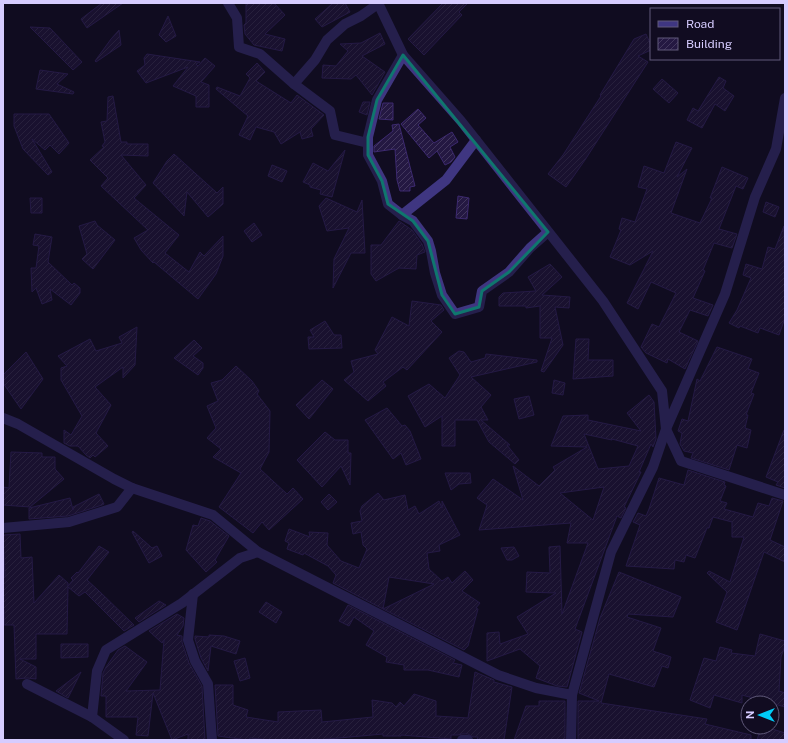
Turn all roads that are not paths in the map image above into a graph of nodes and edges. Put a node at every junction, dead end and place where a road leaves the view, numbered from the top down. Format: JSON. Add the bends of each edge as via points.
{"nodes":[{"id":1,"x":228,"y":3,"type":"edge"},
{"id":2,"x":378,"y":4,"type":"edge"},
{"id":3,"x":403,"y":55,"type":"junction"},
{"id":4,"x":294,"y":84,"type":"junction"},
{"id":5,"x":785,"y":98,"type":"edge"},
{"id":6,"x":476,"y":140,"type":"junction"},
{"id":7,"x":368,"y":143,"type":"junction"},
{"id":8,"x":402,"y":215,"type":"junction"},
{"id":9,"x":548,"y":232,"type":"junction"},
{"id":10,"x":3,"y":418,"type":"edge"},
{"id":11,"x":666,"y":429,"type":"junction"},
{"id":12,"x":132,"y":488,"type":"junction"},
{"id":13,"x":785,"y":495,"type":"edge"},
{"id":14,"x":3,"y":528,"type":"edge"},
{"id":15,"x":258,"y":552,"type":"junction"},
{"id":16,"x":193,"y":594,"type":"junction"},
{"id":17,"x":27,"y":684,"type":"dead end"},
{"id":18,"x":572,"y":695,"type":"junction"},
{"id":19,"x":92,"y":717,"type":"junction"},
{"id":20,"x":123,"y":740,"type":"edge"},
{"id":21,"x":128,"y":740,"type":"edge"},
{"id":22,"x":212,"y":740,"type":"edge"},
{"id":23,"x":462,"y":740,"type":"edge"},
{"id":24,"x":468,"y":740,"type":"edge"},
{"id":25,"x":571,"y":740,"type":"edge"}],
"edges":[{"from":1,"to":4,"type":"street","via":[[237,18],[239,47],[260,54]]},
{"from":2,"to":3,"type":"street"},
{"from":2,"to":4,"type":"street","via":[[345,24],[327,40],[315,60]]},
{"from":3,"to":6,"type":"street"},
{"from":3,"to":7,"type":"street","via":[[377,100]]},
{"from":4,"to":7,"type":"street","via":[[330,111],[335,135]]},
{"from":5,"to":11,"type":"street","via":[[776,150],[755,197],[725,294]]},
{"from":6,"to":8,"type":"street","via":[[446,180]]},
{"from":6,"to":9,"type":"street"},
{"from":7,"to":8,"type":"street","via":[[368,155],[382,181],[388,204]]},
{"from":8,"to":9,"type":"street","via":[[413,220],[428,241],[442,295],[455,314],[479,307],[482,291],[509,272]]},
{"from":9,"to":11,"type":"street","via":[[602,302],[662,391]]},
{"from":10,"to":12,"type":"street"},
{"from":11,"to":13,"type":"street","via":[[681,461]]},
{"from":11,"to":18,"type":"street","via":[[653,466],[612,552]]},
{"from":12,"to":14,"type":"street","via":[[117,507],[69,522]]},
{"from":12,"to":15,"type":"street","via":[[213,515]]},
{"from":15,"to":16,"type":"street","via":[[240,558]]},
{"from":15,"to":18,"type":"street","via":[[498,675],[536,688]]},
{"from":16,"to":19,"type":"street","via":[[106,650],[97,671]]},
{"from":16,"to":22,"type":"street","via":[[188,640],[195,661],[208,684]]},
{"from":17,"to":19,"type":"street"},
{"from":18,"to":25,"type":"street"},
{"from":19,"to":20,"type":"street"},
{"from":20,"to":21,"type":"street"},
{"from":23,"to":24,"type":"street"}]}
